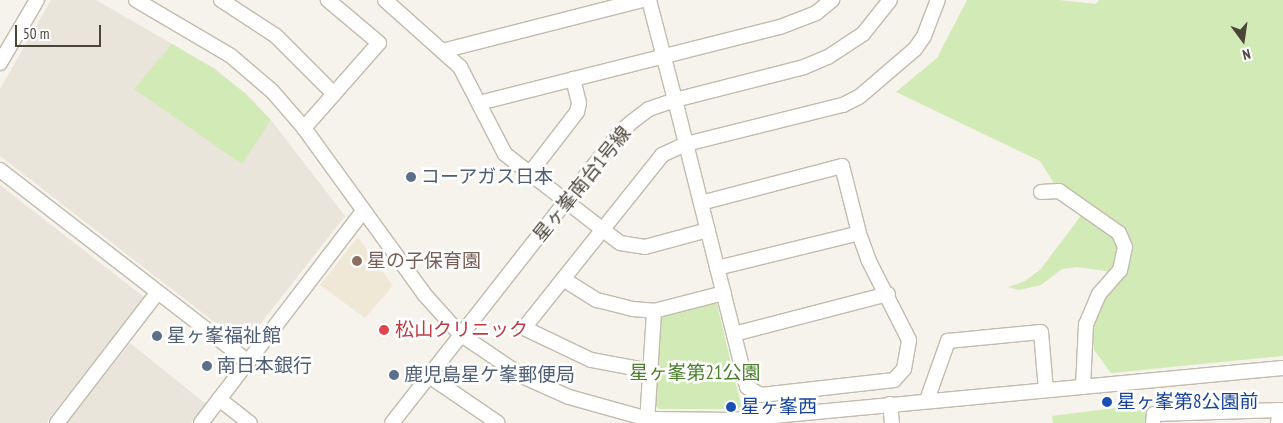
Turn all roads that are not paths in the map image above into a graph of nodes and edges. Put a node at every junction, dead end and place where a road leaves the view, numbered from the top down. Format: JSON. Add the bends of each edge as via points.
{"nodes":[{"id":1,"x":37,"y":0,"type":"edge"},
{"id":2,"x":221,"y":0,"type":"edge"},
{"id":3,"x":328,"y":0,"type":"edge"},
{"id":4,"x":642,"y":0,"type":"edge"},
{"id":5,"x":650,"y":0,"type":"edge"},
{"id":6,"x":832,"y":0,"type":"edge"},
{"id":7,"x":890,"y":0,"type":"edge"},
{"id":8,"x":938,"y":0,"type":"edge"},
{"id":9,"x":141,"y":1,"type":"edge"},
{"id":10,"x":390,"y":1,"type":"edge"},
{"id":11,"x":442,"y":51,"type":"junction"},
{"id":12,"x":664,"y":56,"type":"junction"},
{"id":13,"x":0,"y":63,"type":"edge"},
{"id":14,"x":573,"y":79,"type":"junction"},
{"id":15,"x":334,"y":94,"type":"junction"},
{"id":16,"x":674,"y":100,"type":"junction"},
{"id":17,"x":479,"y":103,"type":"junction"},
{"id":18,"x":304,"y":128,"type":"junction"},
{"id":19,"x":686,"y":144,"type":"junction"},
{"id":20,"x":0,"y":170,"type":"edge"},
{"id":21,"x":530,"y":173,"type":"junction"},
{"id":22,"x":1041,"y":192,"type":"dead end"},
{"id":23,"x":566,"y":202,"type":"junction"},
{"id":24,"x":701,"y":203,"type":"junction"},
{"id":25,"x":363,"y":211,"type":"junction"},
{"id":26,"x":602,"y":229,"type":"junction"},
{"id":27,"x":708,"y":230,"type":"junction"},
{"id":28,"x":858,"y":233,"type":"junction"},
{"id":29,"x":717,"y":268,"type":"junction"},
{"id":30,"x":563,"y":279,"type":"junction"},
{"id":31,"x":158,"y":292,"type":"junction"},
{"id":32,"x":724,"y":293,"type":"junction"},
{"id":33,"x":888,"y":294,"type":"junction"},
{"id":34,"x":654,"y":310,"type":"junction"},
{"id":35,"x":460,"y":334,"type":"junction"},
{"id":36,"x":734,"y":334,"type":"junction"},
{"id":37,"x":248,"y":362,"type":"junction"},
{"id":38,"x":1283,"y":368,"type":"edge"},
{"id":39,"x":650,"y":371,"type":"junction"},
{"id":40,"x":429,"y":376,"type":"junction"},
{"id":41,"x":1083,"y":387,"type":"junction"},
{"id":42,"x":1046,"y":390,"type":"junction"},
{"id":43,"x":219,"y":399,"type":"junction"},
{"id":44,"x":927,"y":400,"type":"junction"},
{"id":45,"x":890,"y":404,"type":"junction"},
{"id":46,"x":1219,"y":418,"type":"edge"},
{"id":47,"x":647,"y":421,"type":"edge"},
{"id":48,"x":1283,"y":422,"type":"edge"},
{"id":49,"x":57,"y":423,"type":"edge"},
{"id":50,"x":201,"y":423,"type":"edge"},
{"id":51,"x":250,"y":423,"type":"edge"},
{"id":52,"x":392,"y":423,"type":"edge"},
{"id":53,"x":498,"y":423,"type":"edge"},
{"id":54,"x":892,"y":423,"type":"edge"},
{"id":55,"x":1154,"y":423,"type":"edge"},
{"id":56,"x":1278,"y":423,"type":"edge"}],
"edges":[{"from":1,"to":13,"type":"street"},
{"from":2,"to":15,"type":"street","via":[[276,36]]},
{"from":3,"to":15,"type":"street","via":[[379,43]]},
{"from":4,"to":11,"type":"street"},
{"from":5,"to":12,"type":"street"},
{"from":6,"to":12,"type":"street","via":[[816,13],[780,27]]},
{"from":7,"to":16,"type":"street","name":"星ヶ峯南台1号線","via":[[863,34],[828,57],[804,67]]},
{"from":8,"to":19,"type":"street","via":[[924,36],[915,49],[859,97],[843,105]]},
{"from":9,"to":18,"type":"street","via":[[231,56],[272,91]]},
{"from":10,"to":11,"type":"street"},
{"from":11,"to":17,"type":"street","via":[[460,67]]},
{"from":12,"to":14,"type":"street"},
{"from":12,"to":16,"type":"street"},
{"from":14,"to":17,"type":"street"},
{"from":14,"to":21,"type":"street","via":[[579,103],[577,112]]},
{"from":15,"to":18,"type":"street"},
{"from":16,"to":19,"type":"street"},
{"from":16,"to":23,"type":"street","name":"星ヶ峯南台1号線","via":[[649,109],[619,132]]},
{"from":17,"to":21,"type":"street","via":[[505,154]]},
{"from":18,"to":25,"type":"street"},
{"from":19,"to":24,"type":"street"},
{"from":19,"to":26,"type":"street","via":[[655,162]]},
{"from":20,"to":31,"type":"street"},
{"from":21,"to":23,"type":"street"},
{"from":22,"to":41,"type":"street","via":[[1059,191],[1119,233],[1125,247],[1120,270],[1099,294],[1086,324]]},
{"from":23,"to":26,"type":"street"},
{"from":23,"to":35,"type":"street","name":"星ヶ峯南台1号線"},
{"from":24,"to":27,"type":"street"},
{"from":24,"to":28,"type":"street","via":[[842,166]]},
{"from":25,"to":35,"type":"street","via":[[424,294]]},
{"from":25,"to":37,"type":"street"},
{"from":26,"to":27,"type":"street","via":[[620,243],[645,247]]},
{"from":26,"to":30,"type":"street"},
{"from":27,"to":29,"type":"street"},
{"from":28,"to":29,"type":"street"},
{"from":28,"to":33,"type":"street"},
{"from":29,"to":32,"type":"street"},
{"from":30,"to":34,"type":"street","via":[[597,300],[633,309]]},
{"from":30,"to":39,"type":"street","via":[[524,328],[591,360]]},
{"from":31,"to":37,"type":"street"},
{"from":31,"to":49,"type":"street"},
{"from":32,"to":34,"type":"street"},
{"from":32,"to":36,"type":"street"},
{"from":33,"to":36,"type":"street"},
{"from":33,"to":36,"type":"street","via":[[909,340],[904,369],[894,380],[760,395],[747,386]]},
{"from":34,"to":39,"type":"street"},
{"from":35,"to":40,"type":"street","name":"星ヶ峯南台1号線"},
{"from":35,"to":47,"type":"street","via":[[492,358],[530,379],[569,396]]},
{"from":37,"to":43,"type":"street"},
{"from":38,"to":41,"type":"street"},
{"from":39,"to":47,"type":"street"},
{"from":40,"to":52,"type":"street","name":"星ヶ峯南台1号線"},
{"from":40,"to":53,"type":"street"},
{"from":41,"to":42,"type":"street"},
{"from":42,"to":44,"type":"street"},
{"from":42,"to":44,"type":"street","via":[[1041,332],[948,341]]},
{"from":43,"to":50,"type":"street"},
{"from":43,"to":51,"type":"street"},
{"from":44,"to":45,"type":"street"},
{"from":45,"to":47,"type":"street","via":[[731,420]]},
{"from":45,"to":54,"type":"street"},
{"from":46,"to":55,"type":"street","via":[[1154,414]]},
{"from":46,"to":56,"type":"street","via":[[1280,410]]},
{"from":48,"to":56,"type":"street"}]}
